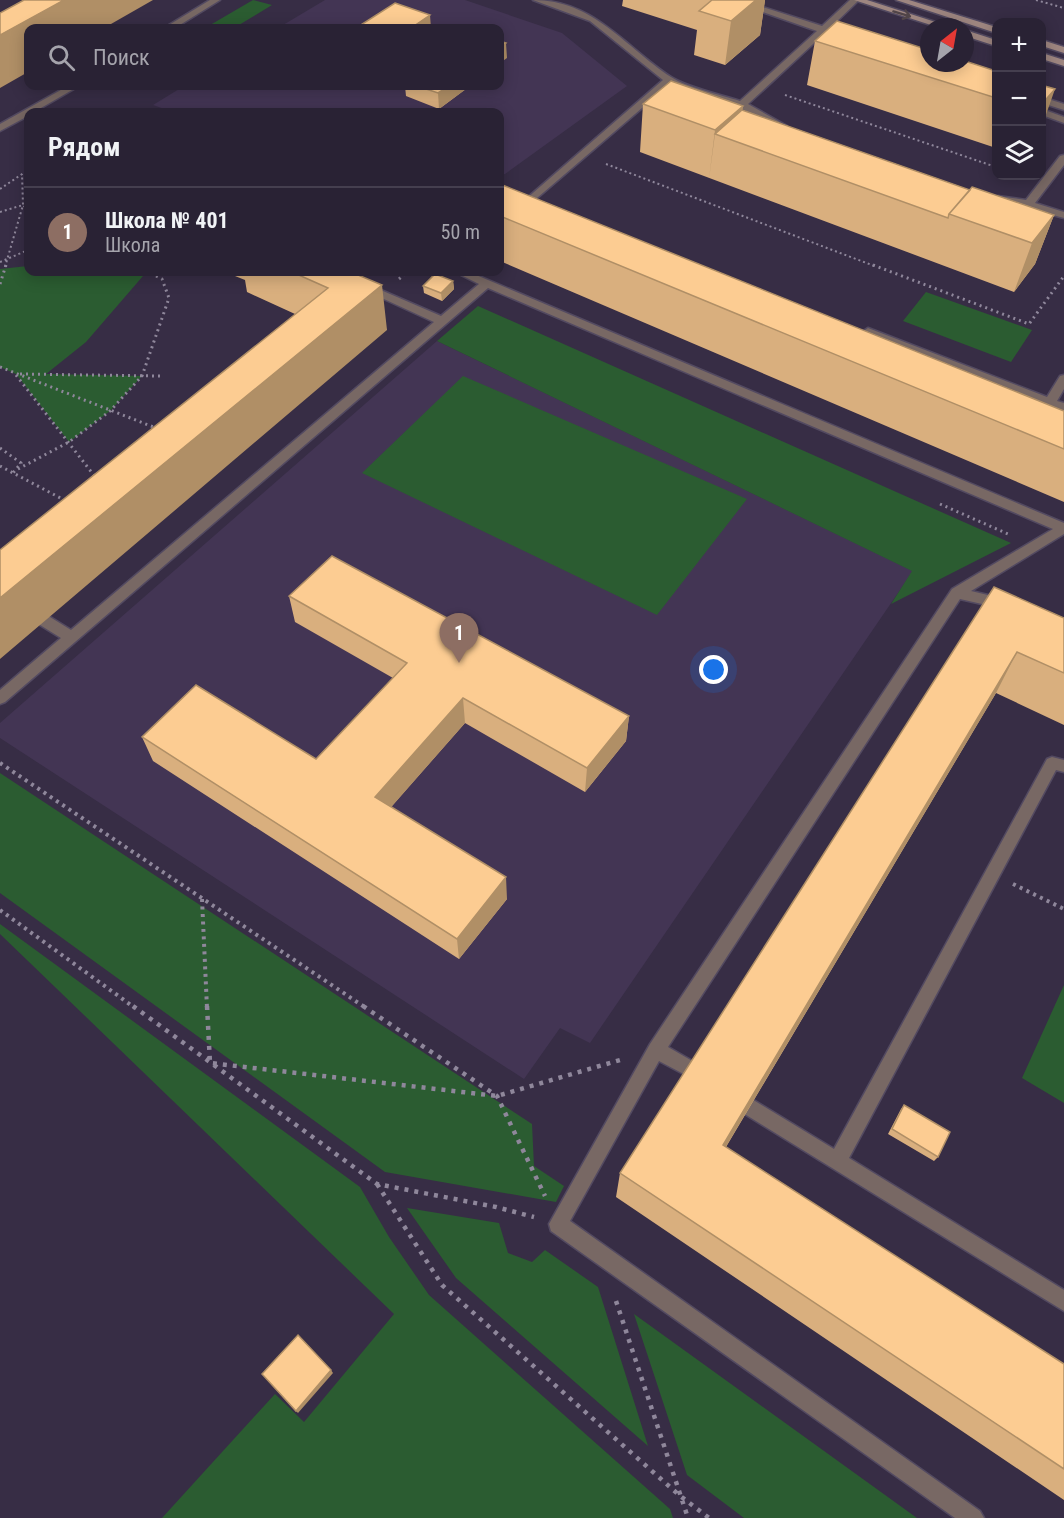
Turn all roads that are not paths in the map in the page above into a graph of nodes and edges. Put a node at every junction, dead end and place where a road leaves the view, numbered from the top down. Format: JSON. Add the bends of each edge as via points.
{"nodes":[{"id":1,"x":216,"y":0,"type":"edge"},
{"id":2,"x":537,"y":0,"type":"edge"},
{"id":3,"x":732,"y":0,"type":"edge"},
{"id":4,"x":856,"y":0,"type":"edge"},
{"id":5,"x":900,"y":0,"type":"edge"},
{"id":6,"x":920,"y":19,"type":"edge"},
{"id":7,"x":176,"y":24,"type":"edge"},
{"id":8,"x":824,"y":29,"type":"junction"},
{"id":9,"x":992,"y":29,"type":"edge"},
{"id":10,"x":974,"y":36,"type":"edge"},
{"id":11,"x":813,"y":39,"type":"junction"},
{"id":12,"x":856,"y":40,"type":"edge"},
{"id":13,"x":992,"y":41,"type":"edge"},
{"id":14,"x":824,"y":43,"type":"edge"},
{"id":15,"x":1046,"y":45,"type":"edge"},
{"id":16,"x":1064,"y":50,"type":"edge"},
{"id":17,"x":1046,"y":58,"type":"edge"},
{"id":18,"x":1064,"y":63,"type":"edge"},
{"id":19,"x":669,"y":80,"type":"junction"},
{"id":20,"x":67,"y":90,"type":"edge"},
{"id":21,"x":1046,"y":102,"type":"edge"},
{"id":22,"x":742,"y":105,"type":"junction"},
{"id":23,"x":1064,"y":107,"type":"edge"},
{"id":24,"x":38,"y":108,"type":"edge"},
{"id":25,"x":1046,"y":114,"type":"edge"},
{"id":26,"x":24,"y":116,"type":"edge"},
{"id":27,"x":1064,"y":120,"type":"edge"},
{"id":28,"x":0,"y":128,"type":"edge"},
{"id":29,"x":793,"y":131,"type":"edge"},
{"id":30,"x":1064,"y":158,"type":"edge"},
{"id":31,"x":990,"y":197,"type":"edge"},
{"id":32,"x":530,"y":202,"type":"edge"},
{"id":33,"x":1029,"y":204,"type":"junction"},
{"id":34,"x":1064,"y":215,"type":"edge"},
{"id":35,"x":340,"y":276,"type":"edge"},
{"id":36,"x":470,"y":276,"type":"edge"},
{"id":37,"x":487,"y":283,"type":"junction"},
{"id":38,"x":442,"y":321,"type":"junction"},
{"id":39,"x":852,"y":326,"type":"edge"},
{"id":40,"x":1064,"y":379,"type":"edge"},
{"id":41,"x":1049,"y":403,"type":"junction"},
{"id":42,"x":1064,"y":408,"type":"edge"},
{"id":43,"x":1063,"y":527,"type":"edge"},
{"id":44,"x":957,"y":593,"type":"junction"},
{"id":45,"x":1021,"y":609,"type":"edge"},
{"id":46,"x":45,"y":621,"type":"dead end"},
{"id":47,"x":71,"y":637,"type":"junction"},
{"id":48,"x":0,"y":698,"type":"edge"},
{"id":49,"x":1064,"y":766,"type":"edge"},
{"id":50,"x":656,"y":1050,"type":"junction"},
{"id":51,"x":694,"y":1072,"type":"edge"},
{"id":52,"x":749,"y":1107,"type":"edge"},
{"id":53,"x":837,"y":1161,"type":"junction"},
{"id":54,"x":1064,"y":1301,"type":"edge"},
{"id":55,"x":973,"y":1518,"type":"edge"}],
"edges":[{"from":1,"to":7,"type":"lane"},
{"from":2,"to":19,"type":"lane","via":[[593,19]]},
{"from":3,"to":8,"type":"lane"},
{"from":4,"to":6,"type":"main road","one_way":true},
{"from":4,"to":8,"type":"lane"},
{"from":5,"to":9,"type":"main road"},
{"from":8,"to":11,"type":"lane"},
{"from":8,"to":12,"type":"lane"},
{"from":10,"to":13,"type":"main road"},
{"from":11,"to":14,"type":"lane"},
{"from":11,"to":22,"type":"lane"},
{"from":15,"to":16,"type":"main road"},
{"from":17,"to":18,"type":"main road"},
{"from":19,"to":22,"type":"lane"},
{"from":19,"to":32,"type":"lane"},
{"from":20,"to":24,"type":"lane"},
{"from":21,"to":23,"type":"lane"},
{"from":22,"to":29,"type":"lane"},
{"from":25,"to":27,"type":"lane"},
{"from":26,"to":28,"type":"lane"},
{"from":30,"to":33,"type":"lane"},
{"from":31,"to":33,"type":"lane"},
{"from":33,"to":34,"type":"lane"},
{"from":35,"to":38,"type":"lane"},
{"from":36,"to":37,"type":"lane"},
{"from":37,"to":38,"type":"lane"},
{"from":37,"to":43,"type":"lane"},
{"from":38,"to":47,"type":"lane"},
{"from":39,"to":41,"type":"lane"},
{"from":40,"to":41,"type":"lane"},
{"from":41,"to":42,"type":"lane"},
{"from":43,"to":44,"type":"lane"},
{"from":44,"to":45,"type":"lane"},
{"from":44,"to":50,"type":"lane"},
{"from":46,"to":47,"type":"lane"},
{"from":47,"to":48,"type":"lane"},
{"from":49,"to":53,"type":"lane","via":[[1052,763]]},
{"from":50,"to":51,"type":"lane"},
{"from":50,"to":55,"type":"lane","via":[[558,1224]]},
{"from":52,"to":53,"type":"lane"},
{"from":53,"to":54,"type":"lane"}]}
